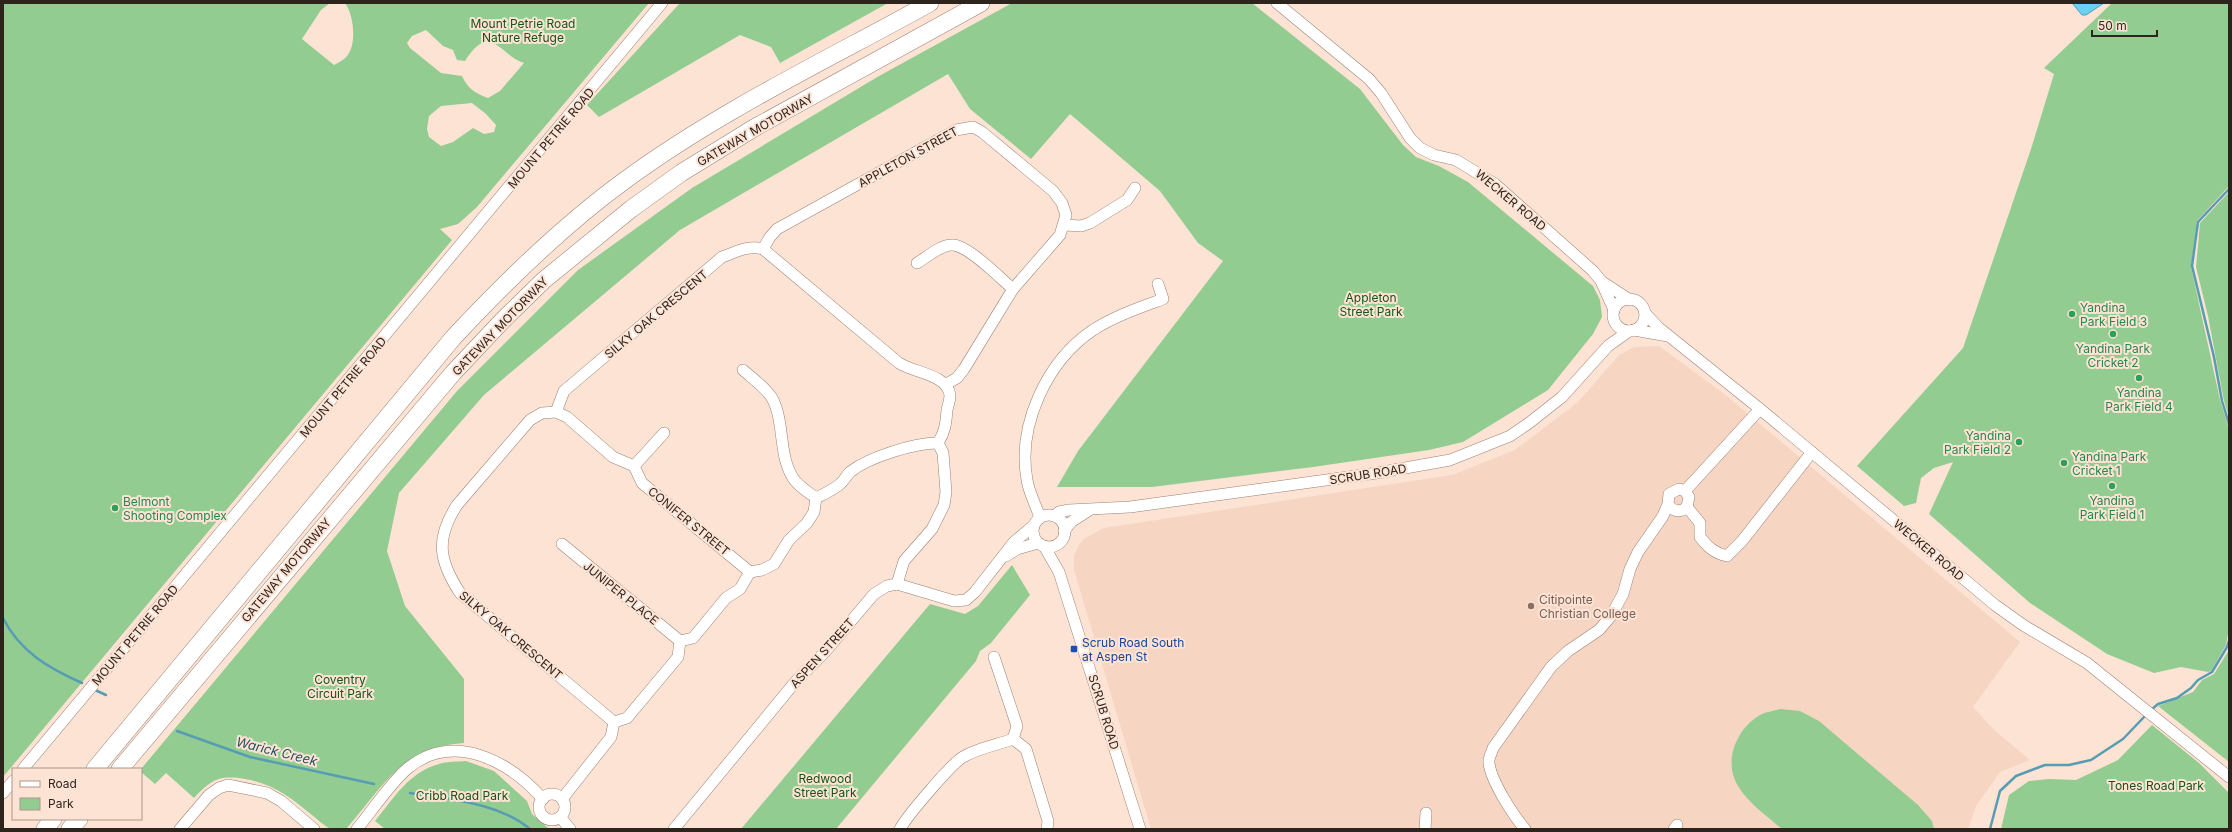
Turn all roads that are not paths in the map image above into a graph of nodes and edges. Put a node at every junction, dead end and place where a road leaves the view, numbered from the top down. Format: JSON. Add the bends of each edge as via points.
{"nodes":[{"id":1,"x":662,"y":3,"type":"edge"},
{"id":2,"x":930,"y":3,"type":"edge"},
{"id":3,"x":981,"y":3,"type":"edge"},
{"id":4,"x":1277,"y":3,"type":"edge"},
{"id":5,"x":1135,"y":188,"type":"dead end"},
{"id":6,"x":1064,"y":225,"type":"junction"},
{"id":7,"x":763,"y":249,"type":"junction"},
{"id":8,"x":917,"y":264,"type":"dead end"},
{"id":9,"x":1601,"y":281,"type":"junction"},
{"id":10,"x":1158,"y":284,"type":"dead end"},
{"id":11,"x":1013,"y":289,"type":"junction"},
{"id":12,"x":1630,"y":300,"type":"junction"},
{"id":13,"x":1645,"y":313,"type":"junction"},
{"id":14,"x":1614,"y":315,"type":"junction"},
{"id":15,"x":1631,"y":331,"type":"junction"},
{"id":16,"x":1669,"y":336,"type":"junction"},
{"id":17,"x":1608,"y":346,"type":"junction"},
{"id":18,"x":743,"y":370,"type":"dead end"},
{"id":19,"x":946,"y":384,"type":"junction"},
{"id":20,"x":1760,"y":409,"type":"junction"},
{"id":21,"x":556,"y":412,"type":"junction"},
{"id":22,"x":664,"y":433,"type":"dead end"},
{"id":23,"x":938,"y":443,"type":"junction"},
{"id":24,"x":1812,"y":452,"type":"junction"},
{"id":25,"x":634,"y":466,"type":"junction"},
{"id":26,"x":1686,"y":491,"type":"junction"},
{"id":27,"x":816,"y":498,"type":"junction"},
{"id":28,"x":1668,"y":504,"type":"junction"},
{"id":29,"x":1687,"y":507,"type":"junction"},
{"id":30,"x":1088,"y":511,"type":"junction"},
{"id":31,"x":1054,"y":516,"type":"junction"},
{"id":32,"x":1036,"y":522,"type":"junction"},
{"id":33,"x":1064,"y":531,"type":"junction"},
{"id":34,"x":1059,"y":543,"type":"junction"},
{"id":35,"x":562,"y":544,"type":"dead end"},
{"id":36,"x":1041,"y":544,"type":"junction"},
{"id":37,"x":1002,"y":559,"type":"junction"},
{"id":38,"x":750,"y":572,"type":"junction"},
{"id":39,"x":1059,"y":572,"type":"junction"},
{"id":40,"x":897,"y":584,"type":"junction"},
{"id":41,"x":680,"y":641,"type":"junction"},
{"id":42,"x":994,"y":657,"type":"dead end"},
{"id":43,"x":614,"y":722,"type":"junction"},
{"id":44,"x":1013,"y":739,"type":"junction"},
{"id":45,"x":2198,"y":751,"type":"junction"},
{"id":46,"x":24,"y":768,"type":"edge"},
{"id":47,"x":96,"y":768,"type":"edge"},
{"id":48,"x":121,"y":768,"type":"edge"},
{"id":49,"x":2229,"y":777,"type":"edge"},
{"id":50,"x":12,"y":782,"type":"edge"},
{"id":51,"x":2229,"y":783,"type":"edge"},
{"id":52,"x":3,"y":793,"type":"edge"},
{"id":53,"x":543,"y":799,"type":"junction"},
{"id":54,"x":562,"y":799,"type":"junction"},
{"id":55,"x":1426,"y":813,"type":"dead end"},
{"id":56,"x":561,"y":818,"type":"junction"},
{"id":57,"x":52,"y":820,"type":"edge"},
{"id":58,"x":78,"y":820,"type":"edge"},
{"id":59,"x":45,"y":829,"type":"edge"},
{"id":60,"x":70,"y":829,"type":"edge"},
{"id":61,"x":180,"y":829,"type":"edge"},
{"id":62,"x":314,"y":829,"type":"edge"},
{"id":63,"x":356,"y":829,"type":"edge"},
{"id":64,"x":570,"y":829,"type":"edge"},
{"id":65,"x":674,"y":829,"type":"edge"},
{"id":66,"x":900,"y":829,"type":"edge"},
{"id":67,"x":1047,"y":829,"type":"edge"},
{"id":68,"x":1140,"y":829,"type":"edge"},
{"id":69,"x":1425,"y":829,"type":"edge"},
{"id":70,"x":1525,"y":829,"type":"edge"}],
"edges":[{"from":1,"to":46,"type":"street","name":"MOUNT PETRIE ROAD"},
{"from":2,"to":47,"type":"highway","name":"GATEWAY MOTORWAY","via":[[694,134],[624,181],[512,276],[453,338]]},
{"from":3,"to":48,"type":"highway","name":"GATEWAY MOTORWAY","via":[[720,148],[631,209],[544,280],[448,379]]},
{"from":4,"to":9,"type":"street","name":"WECKER ROAD","via":[[1369,79],[1410,138],[1420,148],[1434,155],[1456,160],[1495,184]]},
{"from":5,"to":6,"type":"street","via":[[1127,200],[1090,223],[1081,226]]},
{"from":6,"to":7,"type":"street","name":"APPLETON STREET","via":[[1066,215],[1062,202],[1053,190],[982,132],[965,127],[797,217],[777,230]]},
{"from":6,"to":11,"type":"street","via":[[1060,235]]},
{"from":7,"to":19,"type":"street","via":[[899,363]]},
{"from":7,"to":21,"type":"street","name":"SILKY OAK CRESCENT","via":[[754,246],[722,257],[564,391]]},
{"from":8,"to":11,"type":"street","via":[[942,248],[952,245],[965,250]]},
{"from":9,"to":12,"type":"street","name":"WECKER ROAD"},
{"from":9,"to":14,"type":"street","name":"WECKER ROAD"},
{"from":10,"to":32,"type":"street","via":[[1164,302],[1116,317],[1093,330],[1068,351],[1041,392],[1031,421],[1025,452],[1026,480]]},
{"from":11,"to":19,"type":"street","via":[[964,369],[957,378]]},
{"from":12,"to":13,"type":"street","name":"WECKER ROAD","via":[[1640,304]]},
{"from":12,"to":14,"type":"street","via":[[1620,302]]},
{"from":13,"to":15,"type":"street","via":[[1642,324]]},
{"from":13,"to":16,"type":"street","name":"WECKER ROAD"},
{"from":14,"to":15,"type":"street","name":"WECKER ROAD","via":[[1619,328]]},
{"from":14,"to":17,"type":"street","name":"SCRUB ROAD"},
{"from":15,"to":16,"type":"street","name":"WECKER ROAD"},
{"from":15,"to":17,"type":"street","name":"SCRUB ROAD"},
{"from":16,"to":20,"type":"street","name":"WECKER ROAD"},
{"from":17,"to":30,"type":"street","name":"SCRUB ROAD","via":[[1547,410],[1510,436],[1450,460],[1362,475]]},
{"from":18,"to":27,"type":"street","via":[[771,396],[777,409],[786,460],[792,477]]},
{"from":19,"to":23,"type":"street","via":[[950,395],[944,433]]},
{"from":20,"to":24,"type":"street","name":"WECKER ROAD"},
{"from":20,"to":26,"type":"street"},
{"from":21,"to":25,"type":"street","via":[[567,417],[613,456]]},
{"from":21,"to":43,"type":"street","name":"SILKY OAK CRESCENT","via":[[542,413],[530,420],[457,505],[448,519],[444,534],[444,564],[460,593]]},
{"from":22,"to":25,"type":"street"},
{"from":23,"to":27,"type":"street","via":[[896,450],[850,472],[841,484]]},
{"from":23,"to":40,"type":"street","via":[[943,453],[946,492],[944,505],[932,529],[904,561]]},
{"from":24,"to":29,"type":"street","via":[[1742,541],[1727,556],[1717,554],[1707,546],[1700,537],[1700,523]]},
{"from":24,"to":45,"type":"street","name":"WECKER ROAD","via":[[1995,605],[2087,663]]},
{"from":25,"to":38,"type":"street","name":"CONIFER STREET","via":[[642,483]]},
{"from":26,"to":28,"type":"street","via":[[1672,491],[1668,497]]},
{"from":26,"to":29,"type":"street","via":[[1690,500]]},
{"from":27,"to":38,"type":"street","via":[[814,512],[807,523],[789,540],[774,564]]},
{"from":28,"to":29,"type":"street","via":[[1677,511]]},
{"from":28,"to":70,"type":"street","via":[[1663,516],[1638,552],[1623,594],[1611,616],[1599,630],[1568,651],[1551,667],[1493,748],[1489,762],[1495,779],[1507,806]]},
{"from":30,"to":31,"type":"street","name":"SCRUB ROAD","via":[[1069,510]]},
{"from":30,"to":33,"type":"street","name":"SCRUB ROAD","via":[[1071,522]]},
{"from":31,"to":32,"type":"street","via":[[1044,515]]},
{"from":31,"to":33,"type":"street","via":[[1062,522]]},
{"from":32,"to":36,"type":"street","via":[[1033,535]]},
{"from":32,"to":37,"type":"street","via":[[1014,542]]},
{"from":33,"to":34,"type":"street"},
{"from":34,"to":36,"type":"street","via":[[1052,546]]},
{"from":34,"to":39,"type":"street","name":"SCRUB ROAD"},
{"from":35,"to":41,"type":"street","name":"JUNIPER PLACE"},
{"from":36,"to":37,"type":"street","via":[[1017,549]]},
{"from":36,"to":39,"type":"street","name":"SCRUB ROAD"},
{"from":37,"to":40,"type":"street","via":[[966,600],[954,601]]},
{"from":38,"to":41,"type":"street","via":[[740,589],[726,598],[693,638]]},
{"from":39,"to":68,"type":"street","name":"SCRUB ROAD"},
{"from":40,"to":65,"type":"street","name":"ASPEN STREET","via":[[887,586],[874,594],[825,652],[796,681]]},
{"from":41,"to":43,"type":"street","via":[[678,657],[627,718]]},
{"from":42,"to":44,"type":"street","via":[[1017,726]]},
{"from":43,"to":54,"type":"street","via":[[611,737]]},
{"from":44,"to":66,"type":"street","via":[[963,757],[952,766]]},
{"from":44,"to":67,"type":"street","via":[[1026,748],[1048,821]]},
{"from":45,"to":49,"type":"street","name":"WECKER ROAD"},
{"from":45,"to":51,"type":"street","name":"WECKER ROAD"},
{"from":50,"to":52,"type":"street"},
{"from":53,"to":54,"type":"street","via":[[553,794]]},
{"from":53,"to":56,"type":"street","via":[[539,808],[543,816],[552,820]]},
{"from":53,"to":63,"type":"street","via":[[522,778],[491,758],[474,752],[438,754],[408,768]]},
{"from":54,"to":56,"type":"street","via":[[565,809]]},
{"from":55,"to":69,"type":"street"},
{"from":56,"to":64,"type":"street"},
{"from":57,"to":59,"type":"highway"},
{"from":58,"to":60,"type":"highway"},
{"from":61,"to":62,"type":"street","via":[[208,795],[228,785],[267,793],[281,801]]}]}
